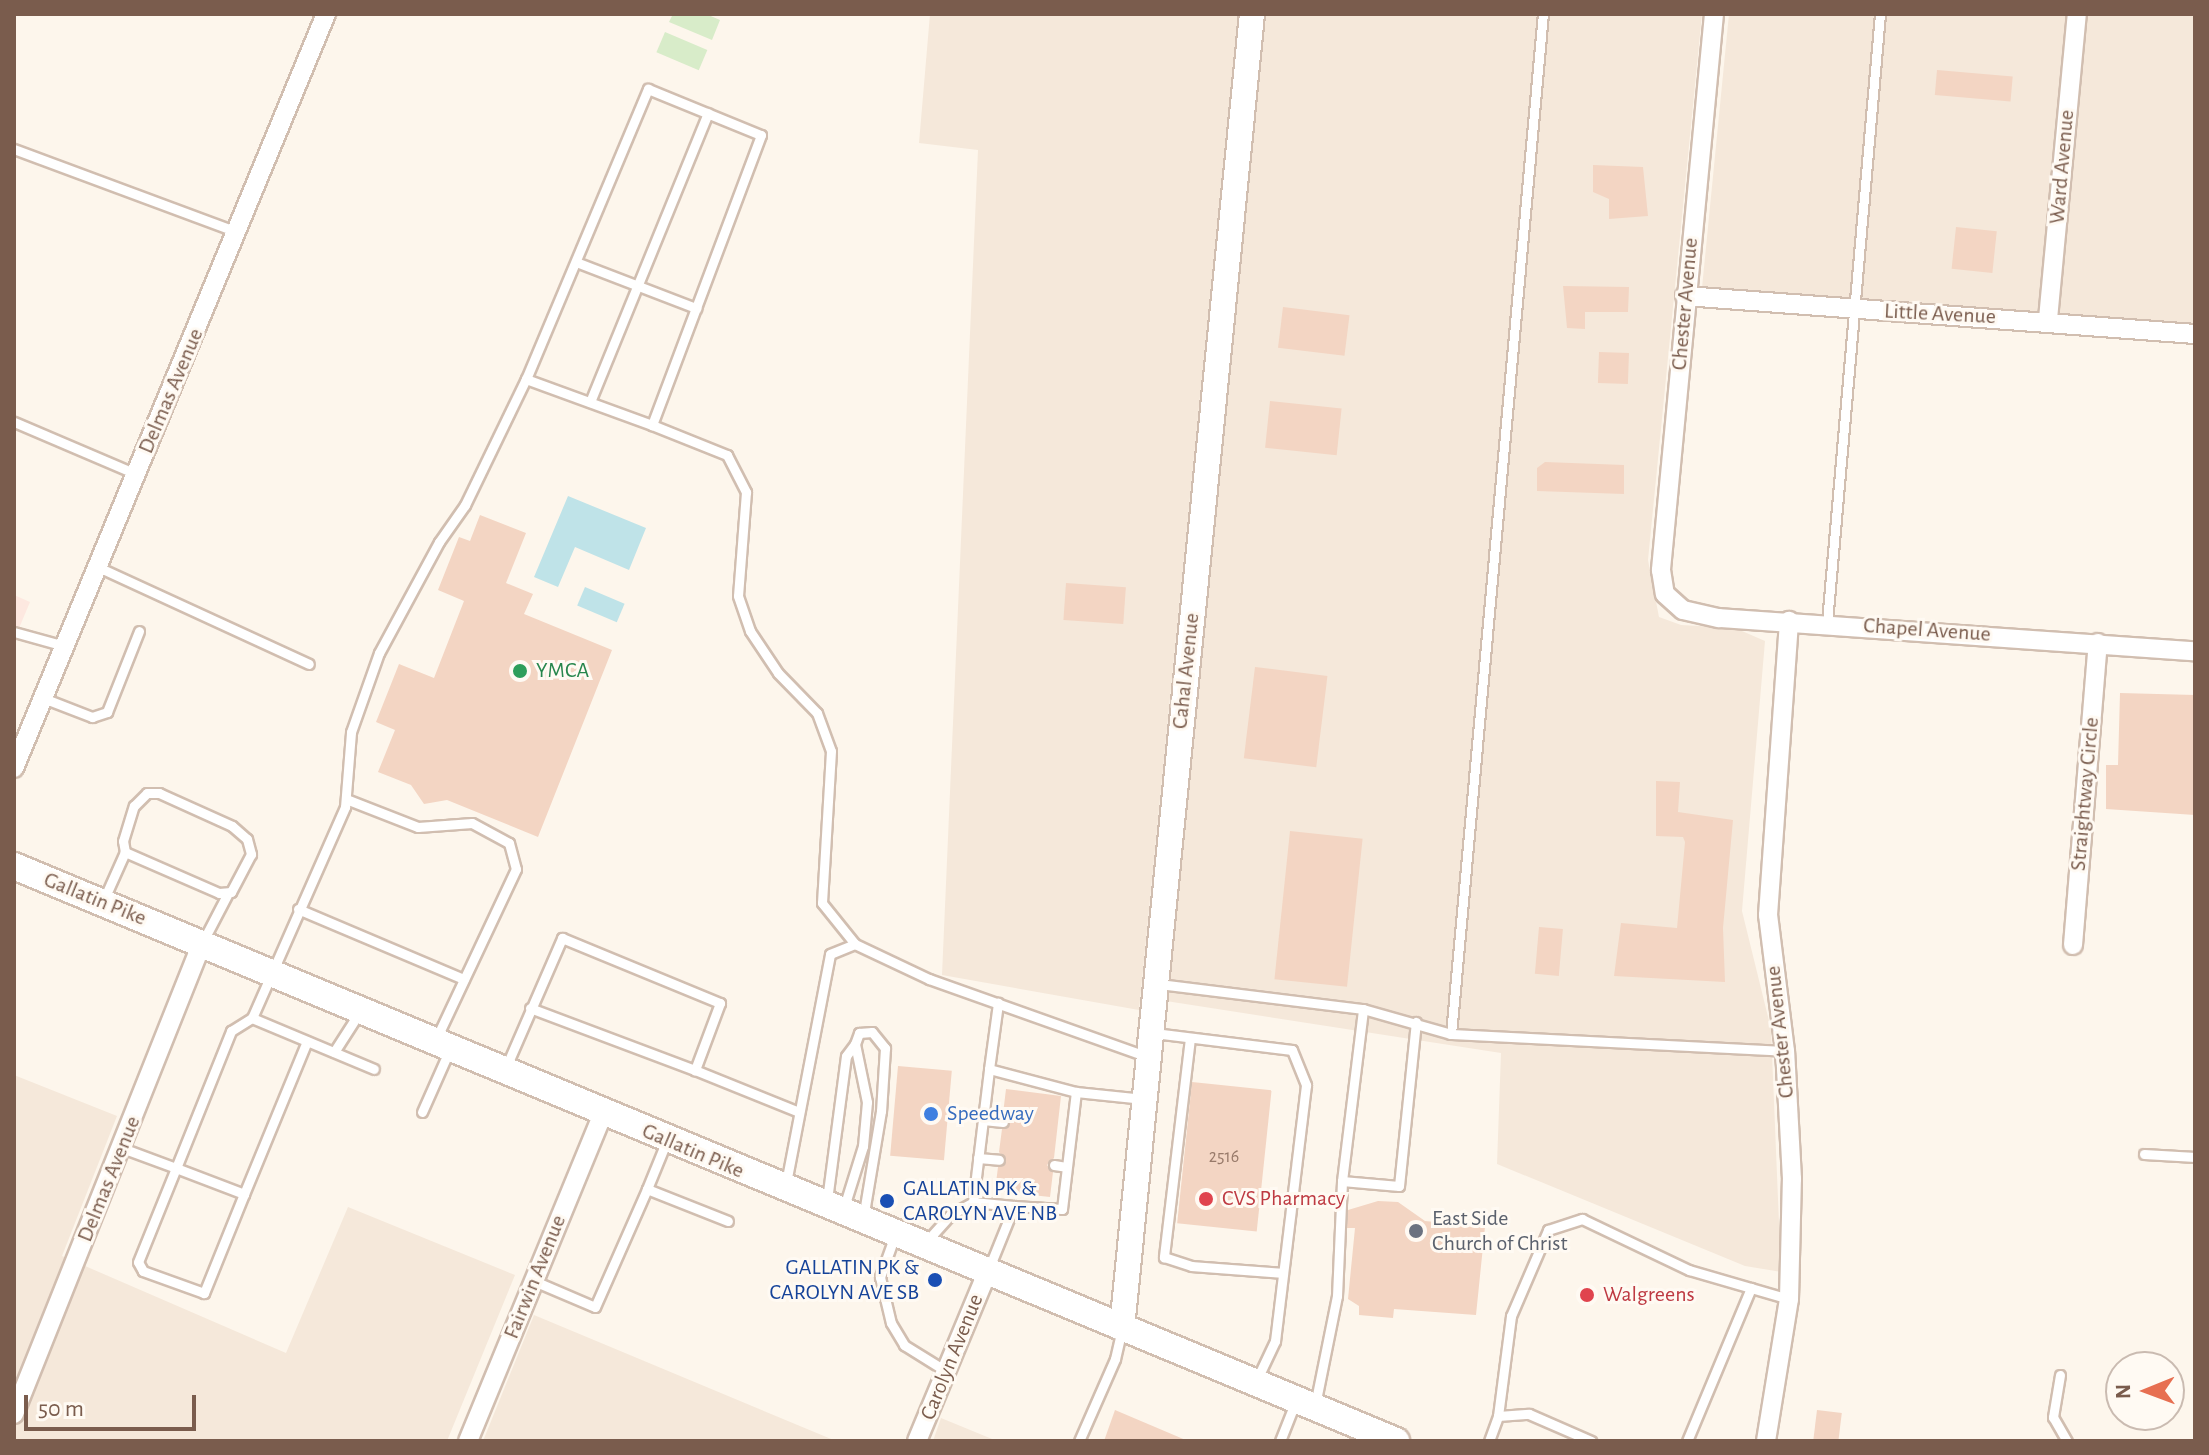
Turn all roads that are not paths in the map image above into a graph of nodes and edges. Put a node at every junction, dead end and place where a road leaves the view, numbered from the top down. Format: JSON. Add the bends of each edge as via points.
{"nodes":[{"id":1,"x":326,"y":14,"type":"edge"},
{"id":2,"x":1252,"y":14,"type":"edge"},
{"id":3,"x":1543,"y":14,"type":"edge"},
{"id":4,"x":1714,"y":14,"type":"edge"},
{"id":5,"x":1880,"y":14,"type":"edge"},
{"id":6,"x":2077,"y":14,"type":"edge"},
{"id":7,"x":708,"y":113,"type":"junction"},
{"id":8,"x":14,"y":149,"type":"edge"},
{"id":9,"x":237,"y":232,"type":"junction"},
{"id":10,"x":576,"y":262,"type":"junction"},
{"id":11,"x":637,"y":285,"type":"junction"},
{"id":12,"x":1685,"y":296,"type":"junction"},
{"id":13,"x":696,"y":308,"type":"junction"},
{"id":14,"x":1853,"y":310,"type":"junction"},
{"id":15,"x":2048,"y":319,"type":"junction"},
{"id":16,"x":2195,"y":334,"type":"edge"},
{"id":17,"x":526,"y":379,"type":"junction"},
{"id":18,"x":590,"y":402,"type":"junction"},
{"id":19,"x":14,"y":422,"type":"edge"},
{"id":20,"x":652,"y":425,"type":"junction"},
{"id":21,"x":136,"y":474,"type":"junction"},
{"id":22,"x":98,"y":567,"type":"junction"},
{"id":23,"x":1665,"y":594,"type":"joint"},
{"id":24,"x":1789,"y":621,"type":"junction"},
{"id":25,"x":1827,"y":622,"type":"junction"},
{"id":26,"x":139,"y":631,"type":"dead end"},
{"id":27,"x":14,"y":632,"type":"edge"},
{"id":28,"x":2098,"y":643,"type":"junction"},
{"id":29,"x":65,"y":646,"type":"junction"},
{"id":30,"x":2195,"y":651,"type":"edge"},
{"id":31,"x":309,"y":664,"type":"dead end"},
{"id":32,"x":43,"y":698,"type":"junction"},
{"id":33,"x":14,"y":768,"type":"edge"},
{"id":34,"x":346,"y":799,"type":"junction"},
{"id":35,"x":125,"y":852,"type":"junction"},
{"id":36,"x":14,"y":866,"type":"edge"},
{"id":37,"x":227,"y":895,"type":"junction"},
{"id":38,"x":103,"y":902,"type":"junction"},
{"id":39,"x":298,"y":909,"type":"junction"},
{"id":40,"x":202,"y":943,"type":"junction"},
{"id":41,"x":855,"y":944,"type":"junction"},
{"id":42,"x":2073,"y":945,"type":"dead end"},
{"id":43,"x":270,"y":971,"type":"junction"},
{"id":44,"x":464,"y":979,"type":"junction"},
{"id":45,"x":1155,"y":983,"type":"junction"},
{"id":46,"x":998,"y":1003,"type":"junction"},
{"id":47,"x":530,"y":1008,"type":"junction"},
{"id":48,"x":1363,"y":1009,"type":"junction"},
{"id":49,"x":361,"y":1010,"type":"junction"},
{"id":50,"x":252,"y":1018,"type":"junction"},
{"id":51,"x":1416,"y":1022,"type":"junction"},
{"id":52,"x":1151,"y":1033,"type":"junction"},
{"id":53,"x":1451,"y":1034,"type":"junction"},
{"id":54,"x":1190,"y":1038,"type":"junction"},
{"id":55,"x":307,"y":1041,"type":"junction"},
{"id":56,"x":855,"y":1044,"type":"junction"},
{"id":57,"x":443,"y":1045,"type":"junction"},
{"id":58,"x":1785,"y":1051,"type":"junction"},
{"id":59,"x":334,"y":1052,"type":"junction"},
{"id":60,"x":1148,"y":1057,"type":"junction"},
{"id":61,"x":374,"y":1069,"type":"dead end"},
{"id":62,"x":989,"y":1069,"type":"junction"},
{"id":63,"x":504,"y":1070,"type":"junction"},
{"id":64,"x":695,"y":1070,"type":"junction"},
{"id":65,"x":1076,"y":1092,"type":"junction"},
{"id":66,"x":1144,"y":1099,"type":"junction"},
{"id":67,"x":422,"y":1112,"type":"dead end"},
{"id":68,"x":799,"y":1112,"type":"junction"},
{"id":69,"x":603,"y":1113,"type":"junction"},
{"id":70,"x":983,"y":1120,"type":"junction"},
{"id":71,"x":1003,"y":1122,"type":"dead end"},
{"id":72,"x":1057,"y":1128,"type":"dead end"},
{"id":73,"x":1071,"y":1130,"type":"junction"},
{"id":74,"x":667,"y":1140,"type":"junction"},
{"id":75,"x":122,"y":1148,"type":"junction"},
{"id":76,"x":2144,"y":1154,"type":"dead end"},
{"id":77,"x":2195,"y":1157,"type":"edge"},
{"id":78,"x":978,"y":1158,"type":"junction"},
{"id":79,"x":999,"y":1160,"type":"dead end"},
{"id":80,"x":1054,"y":1165,"type":"dead end"},
{"id":81,"x":1066,"y":1167,"type":"junction"},
{"id":82,"x":176,"y":1168,"type":"junction"},
{"id":83,"x":1342,"y":1181,"type":"junction"},
{"id":84,"x":647,"y":1189,"type":"junction"},
{"id":85,"x":785,"y":1189,"type":"junction"},
{"id":86,"x":244,"y":1194,"type":"junction"},
{"id":87,"x":973,"y":1202,"type":"junction"},
{"id":88,"x":1014,"y":1206,"type":"junction"},
{"id":89,"x":844,"y":1213,"type":"junction"},
{"id":90,"x":728,"y":1221,"type":"dead end"},
{"id":91,"x":895,"y":1235,"type":"junction"},
{"id":92,"x":922,"y":1246,"type":"junction"},
{"id":93,"x":987,"y":1273,"type":"junction"},
{"id":94,"x":1283,"y":1273,"type":"junction"},
{"id":95,"x":534,"y":1281,"type":"junction"},
{"id":96,"x":1751,"y":1288,"type":"junction"},
{"id":97,"x":1789,"y":1299,"type":"junction"},
{"id":98,"x":1122,"y":1328,"type":"junction"},
{"id":99,"x":946,"y":1371,"type":"junction"},
{"id":100,"x":2060,"y":1375,"type":"dead end"},
{"id":101,"x":1255,"y":1384,"type":"junction"},
{"id":102,"x":1305,"y":1404,"type":"junction"},
{"id":103,"x":14,"y":1414,"type":"edge"},
{"id":104,"x":1498,"y":1416,"type":"junction"},
{"id":105,"x":1379,"y":1438,"type":"edge"},
{"id":106,"x":468,"y":1441,"type":"edge"},
{"id":107,"x":917,"y":1441,"type":"edge"},
{"id":108,"x":1079,"y":1441,"type":"edge"},
{"id":109,"x":1280,"y":1441,"type":"edge"},
{"id":110,"x":1489,"y":1441,"type":"edge"},
{"id":111,"x":1591,"y":1441,"type":"edge"},
{"id":112,"x":1687,"y":1441,"type":"edge"},
{"id":113,"x":1766,"y":1441,"type":"edge"},
{"id":114,"x":2067,"y":1441,"type":"edge"}],
"edges":[{"from":1,"to":9,"type":"street","name":"Delmas Avenue"},
{"from":2,"to":45,"type":"street","name":"Cahal Avenue"},
{"from":3,"to":53,"type":"lane"},
{"from":4,"to":12,"type":"street","name":"Chester Avenue"},
{"from":5,"to":14,"type":"lane"},
{"from":6,"to":15,"type":"street","name":"Ward Avenue"},
{"from":7,"to":10,"type":"lane","via":[[648,89]]},
{"from":7,"to":11,"type":"lane"},
{"from":7,"to":13,"type":"lane","via":[[761,135]]},
{"from":8,"to":9,"type":"lane"},
{"from":9,"to":21,"type":"street","name":"Delmas Avenue"},
{"from":10,"to":11,"type":"lane"},
{"from":10,"to":17,"type":"lane"},
{"from":11,"to":13,"type":"lane"},
{"from":11,"to":18,"type":"lane"},
{"from":12,"to":14,"type":"street","name":"Little Avenue"},
{"from":12,"to":23,"type":"street","name":"Chester Avenue","via":[[1661,570]]},
{"from":13,"to":20,"type":"lane"},
{"from":14,"to":15,"type":"street","name":"Little Avenue"},
{"from":14,"to":25,"type":"lane"},
{"from":15,"to":16,"type":"street","name":"Little Avenue"},
{"from":17,"to":18,"type":"lane"},
{"from":17,"to":34,"type":"lane","via":[[465,505],[379,653],[351,732]]},
{"from":18,"to":20,"type":"lane"},
{"from":19,"to":21,"type":"lane"},
{"from":20,"to":41,"type":"lane","via":[[727,455],[746,492],[738,596],[750,631],[778,673],[817,713],[831,751],[822,903]]},
{"from":21,"to":22,"type":"street","name":"Delmas Avenue"},
{"from":22,"to":29,"type":"street","name":"Delmas Avenue"},
{"from":22,"to":31,"type":"lane"},
{"from":23,"to":24,"type":"street","name":"Chapel Avenue","via":[[1683,610]]},
{"from":24,"to":25,"type":"street","name":"Chapel Avenue"},
{"from":24,"to":58,"type":"street","name":"Chester Avenue","via":[[1768,915]]},
{"from":25,"to":28,"type":"street","name":"Chapel Avenue"},
{"from":26,"to":32,"type":"lane","via":[[107,712],[92,717]]},
{"from":27,"to":29,"type":"lane"},
{"from":28,"to":30,"type":"street","name":"Chapel Avenue"},
{"from":28,"to":42,"type":"street","name":"Straightway Circle"},
{"from":29,"to":32,"type":"street","name":"Delmas Avenue"},
{"from":32,"to":33,"type":"street","name":"Delmas Avenue"},
{"from":34,"to":39,"type":"lane"},
{"from":34,"to":44,"type":"lane","via":[[418,827],[472,823],[509,843],[516,869]]},
{"from":35,"to":37,"type":"lane"},
{"from":35,"to":37,"type":"lane","via":[[123,841],[134,806],[147,793],[159,793],[232,826],[247,839],[251,854]]},
{"from":35,"to":38,"type":"lane"},
{"from":36,"to":38,"type":"main road","name":"Gallatin Pike"},
{"from":37,"to":40,"type":"lane"},
{"from":38,"to":40,"type":"main road","name":"Gallatin Pike"},
{"from":39,"to":43,"type":"lane"},
{"from":39,"to":44,"type":"lane"},
{"from":40,"to":43,"type":"main road","name":"Gallatin Pike"},
{"from":40,"to":75,"type":"street","name":"Delmas Avenue"},
{"from":41,"to":46,"type":"lane","via":[[929,979]]},
{"from":41,"to":68,"type":"lane","via":[[830,954]]},
{"from":43,"to":49,"type":"main road","name":"Gallatin Pike"},
{"from":43,"to":50,"type":"lane"},
{"from":44,"to":57,"type":"lane"},
{"from":45,"to":48,"type":"lane"},
{"from":45,"to":52,"type":"street","name":"Cahal Avenue"},
{"from":46,"to":60,"type":"lane"},
{"from":46,"to":62,"type":"lane"},
{"from":47,"to":63,"type":"lane"},
{"from":47,"to":64,"type":"lane"},
{"from":47,"to":64,"type":"lane","via":[[562,938],[720,1003]]},
{"from":48,"to":51,"type":"lane"},
{"from":48,"to":83,"type":"lane"},
{"from":49,"to":57,"type":"main road","name":"Gallatin Pike"},
{"from":49,"to":59,"type":"lane"},
{"from":50,"to":55,"type":"lane"},
{"from":50,"to":82,"type":"lane","via":[[231,1031]]},
{"from":51,"to":53,"type":"lane"},
{"from":51,"to":83,"type":"lane","via":[[1399,1186]]},
{"from":52,"to":54,"type":"lane"},
{"from":52,"to":60,"type":"street","name":"Cahal Avenue"},
{"from":53,"to":58,"type":"lane"},
{"from":54,"to":94,"type":"lane","via":[[1292,1050],[1306,1085]]},
{"from":54,"to":94,"type":"lane","via":[[1164,1257]]},
{"from":55,"to":59,"type":"lane"},
{"from":55,"to":86,"type":"lane"},
{"from":56,"to":89,"type":"lane","via":[[843,1071]]},
{"from":56,"to":89,"type":"lane","via":[[867,1102],[863,1146]]},
{"from":56,"to":89,"type":"lane","via":[[859,1033],[872,1032],[885,1048],[881,1111]]},
{"from":57,"to":63,"type":"main road","name":"Gallatin Pike"},
{"from":57,"to":67,"type":"lane"},
{"from":58,"to":97,"type":"street","name":"Chester Avenue","via":[[1792,1179]]},
{"from":59,"to":61,"type":"lane"},
{"from":60,"to":66,"type":"street","name":"Cahal Avenue"},
{"from":62,"to":65,"type":"lane"},
{"from":62,"to":70,"type":"lane"},
{"from":63,"to":69,"type":"main road","name":"Gallatin Pike"},
{"from":64,"to":68,"type":"lane"},
{"from":65,"to":66,"type":"lane"},
{"from":65,"to":73,"type":"lane"},
{"from":66,"to":98,"type":"street","name":"Cahal Avenue"},
{"from":68,"to":85,"type":"lane"},
{"from":69,"to":74,"type":"main road","name":"Gallatin Pike"},
{"from":69,"to":95,"type":"street","name":"Fairwin Avenue"},
{"from":70,"to":71,"type":"lane"},
{"from":70,"to":78,"type":"lane"},
{"from":72,"to":73,"type":"lane"},
{"from":73,"to":81,"type":"lane"},
{"from":74,"to":84,"type":"lane"},
{"from":74,"to":85,"type":"main road","name":"Gallatin Pike"},
{"from":75,"to":82,"type":"lane"},
{"from":75,"to":103,"type":"street","name":"Delmas Avenue"},
{"from":76,"to":77,"type":"lane"},
{"from":78,"to":79,"type":"lane"},
{"from":78,"to":87,"type":"lane"},
{"from":80,"to":81,"type":"lane"},
{"from":81,"to":88,"type":"lane","via":[[1062,1209]]},
{"from":82,"to":86,"type":"lane"},
{"from":82,"to":86,"type":"lane","via":[[138,1262],[143,1271],[201,1295]]},
{"from":83,"to":102,"type":"lane","via":[[1337,1296]]},
{"from":84,"to":90,"type":"lane"},
{"from":84,"to":95,"type":"lane","via":[[595,1307]]},
{"from":85,"to":89,"type":"main road","name":"Gallatin Pike"},
{"from":87,"to":88,"type":"lane"},
{"from":87,"to":92,"type":"lane","via":[[950,1215]]},
{"from":88,"to":93,"type":"lane"},
{"from":89,"to":91,"type":"main road","name":"Gallatin Pike"},
{"from":91,"to":92,"type":"main road","name":"Gallatin Pike"},
{"from":91,"to":99,"type":"lane","via":[[880,1277],[891,1323],[904,1345]]},
{"from":92,"to":93,"type":"main road","name":"Gallatin Pike"},
{"from":93,"to":98,"type":"main road","name":"Gallatin Pike"},
{"from":93,"to":99,"type":"street","name":"Carolyn Avenue"},
{"from":94,"to":101,"type":"lane","via":[[1275,1341]]},
{"from":95,"to":106,"type":"street","name":"Fairwin Avenue"},
{"from":96,"to":97,"type":"lane"},
{"from":96,"to":104,"type":"lane","via":[[1689,1270],[1582,1219],[1548,1230],[1511,1316]]},
{"from":96,"to":112,"type":"lane"},
{"from":97,"to":113,"type":"street","name":"Chester Avenue"},
{"from":98,"to":101,"type":"main road","name":"Gallatin Pike"},
{"from":98,"to":108,"type":"lane","via":[[1115,1359]]},
{"from":99,"to":107,"type":"street","name":"Carolyn Avenue"},
{"from":100,"to":114,"type":"lane","via":[[2053,1417]]},
{"from":101,"to":102,"type":"main road","name":"Gallatin Pike"},
{"from":102,"to":105,"type":"main road","name":"Gallatin Pike"},
{"from":102,"to":109,"type":"lane"},
{"from":104,"to":110,"type":"lane"},
{"from":104,"to":111,"type":"lane","via":[[1529,1414]]}]}
